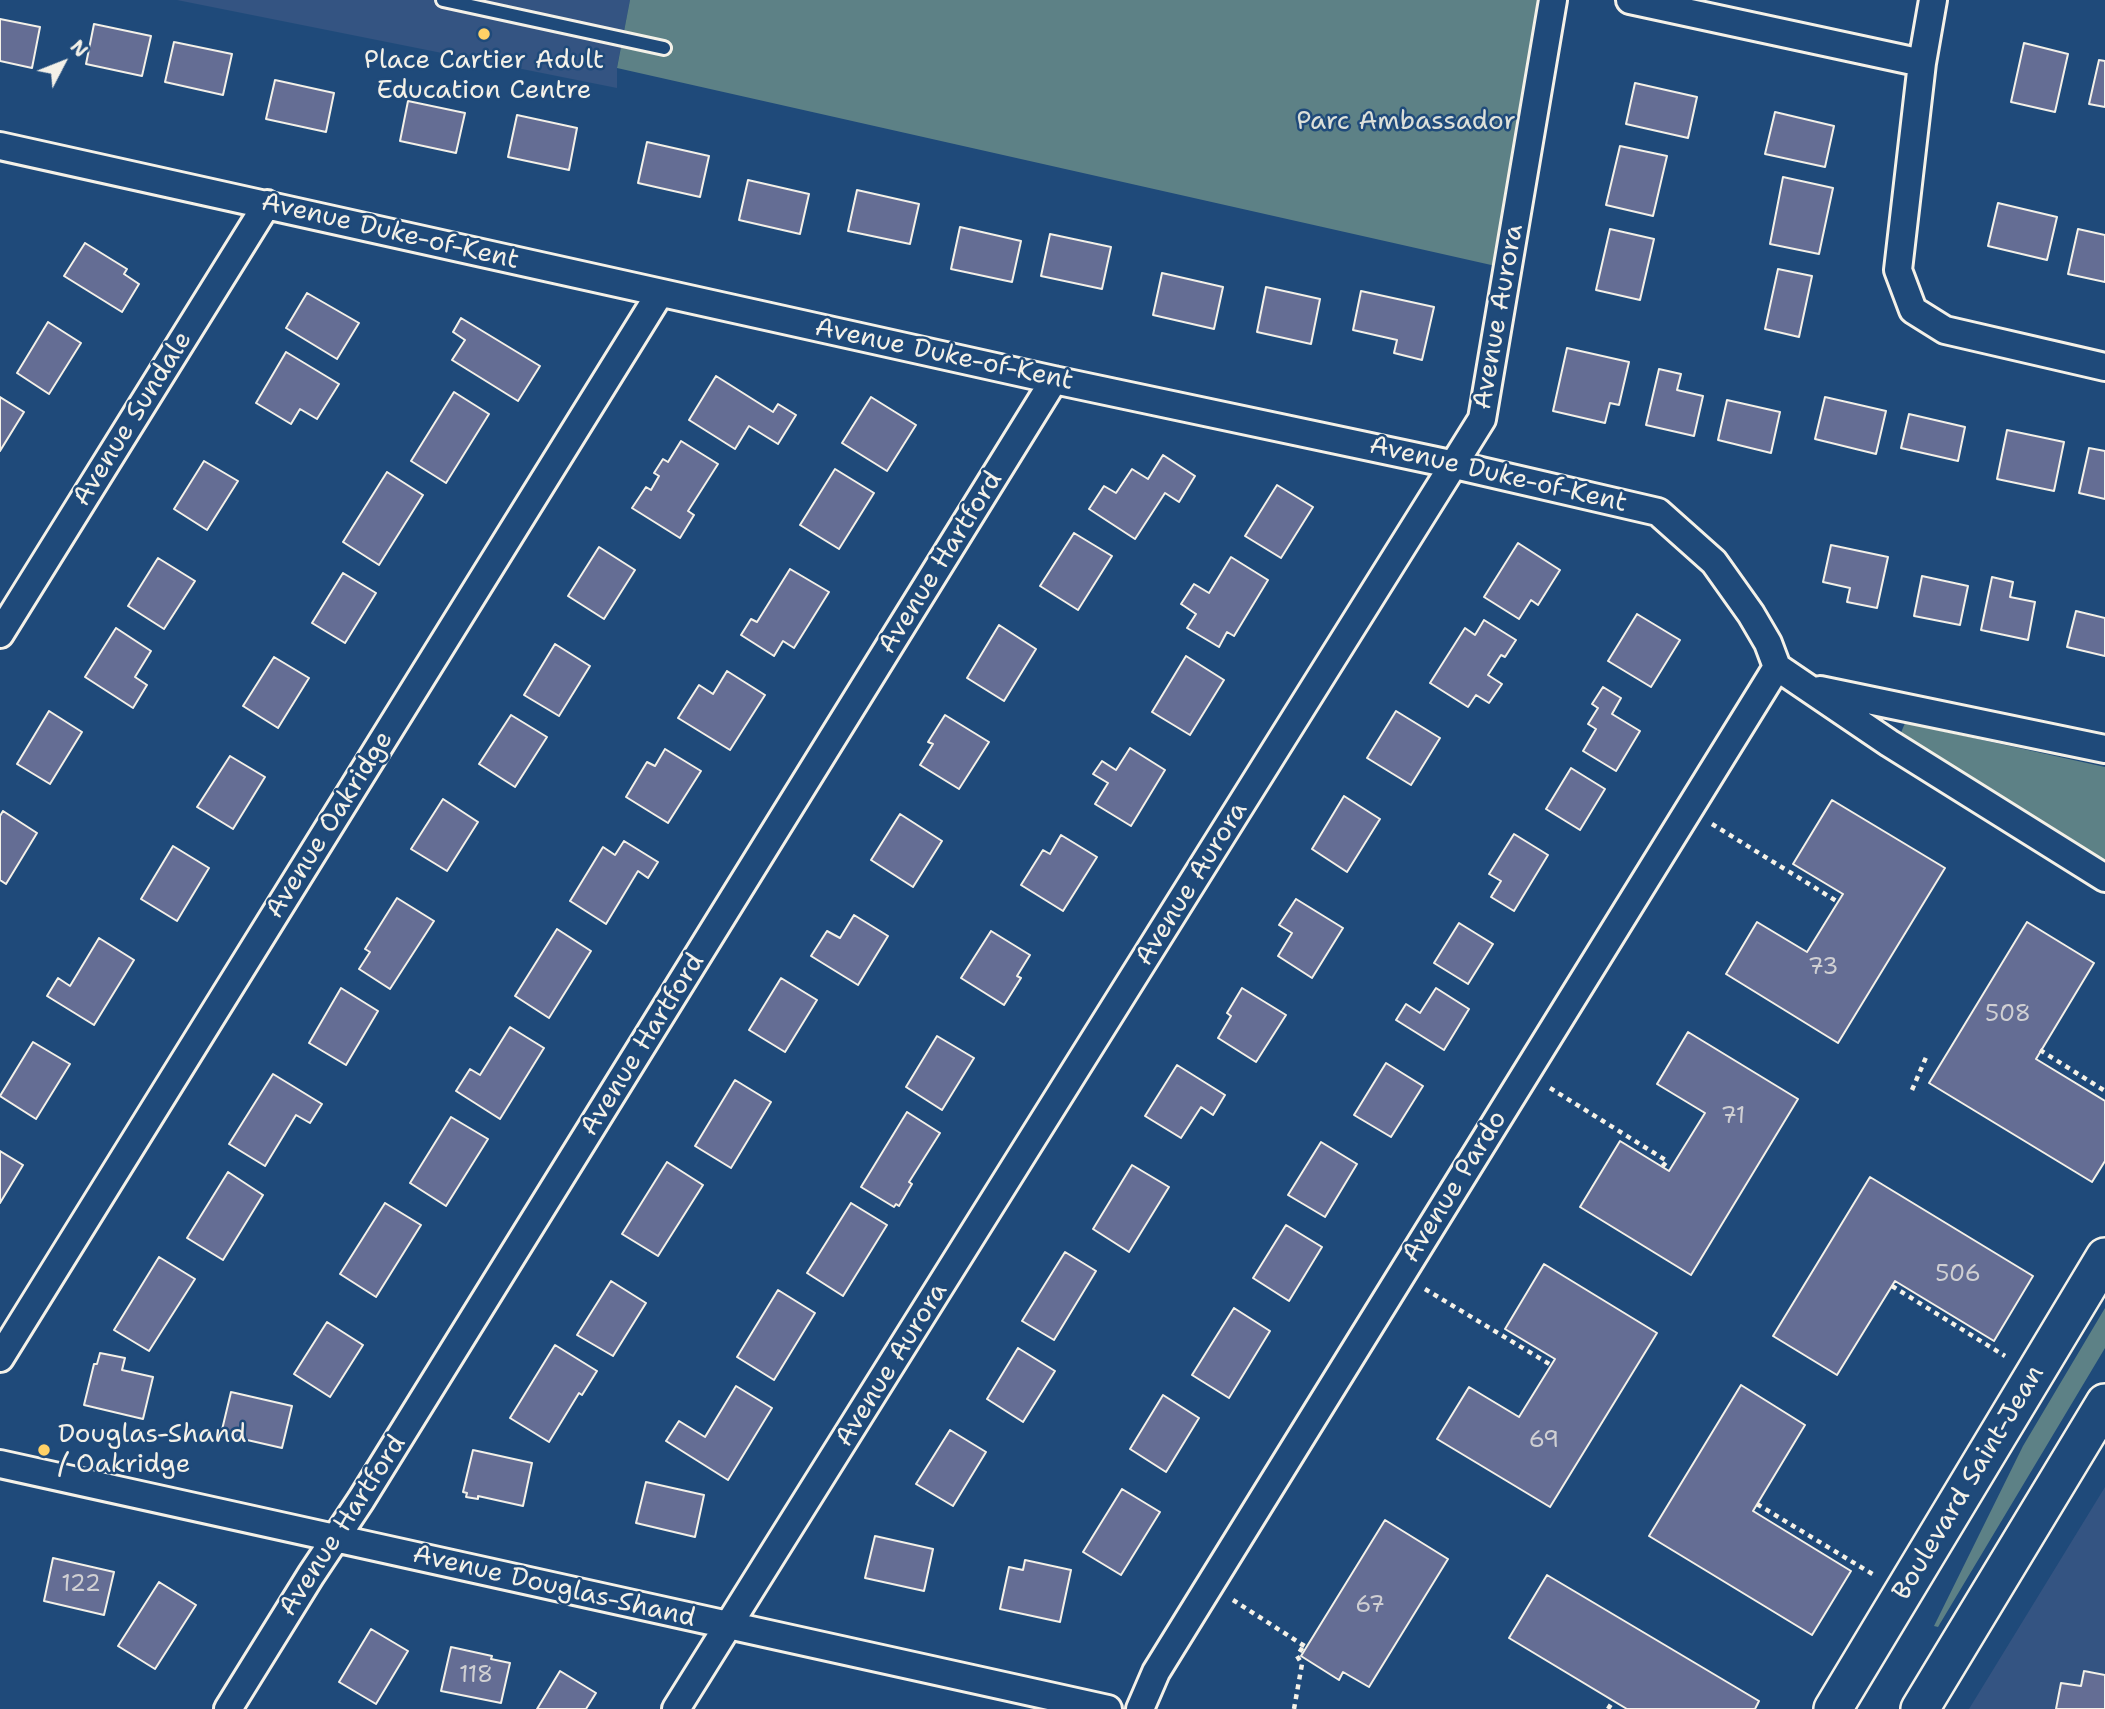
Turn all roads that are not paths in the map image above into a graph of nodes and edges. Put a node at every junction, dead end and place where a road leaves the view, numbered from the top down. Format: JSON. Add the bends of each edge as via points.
{"nodes":[{"id":1,"x":443,"y":0,"type":"edge"},
{"id":2,"x":1553,"y":0,"type":"edge"},
{"id":3,"x":1630,"y":0,"type":"edge"},
{"id":4,"x":1933,"y":0,"type":"edge"},
{"id":5,"x":664,"y":48,"type":"dead end"},
{"id":6,"x":1922,"y":63,"type":"junction"},
{"id":7,"x":0,"y":146,"type":"edge"},
{"id":8,"x":267,"y":204,"type":"junction"},
{"id":9,"x":660,"y":293,"type":"junction"},
{"id":10,"x":2105,"y":367,"type":"edge"},
{"id":11,"x":1054,"y":380,"type":"junction"},
{"id":12,"x":1455,"y":464,"type":"junction"},
{"id":13,"x":0,"y":634,"type":"edge"},
{"id":14,"x":1777,"y":667,"type":"junction"},
{"id":15,"x":1808,"y":687,"type":"junction"},
{"id":16,"x":2105,"y":749,"type":"edge"},
{"id":17,"x":2105,"y":878,"type":"edge"},
{"id":18,"x":2105,"y":1257,"type":"edge"},
{"id":19,"x":0,"y":1358,"type":"edge"},
{"id":20,"x":2105,"y":1403,"type":"edge"},
{"id":21,"x":0,"y":1464,"type":"edge"},
{"id":22,"x":336,"y":1539,"type":"junction"},
{"id":23,"x":729,"y":1626,"type":"junction"},
{"id":24,"x":228,"y":1709,"type":"edge"},
{"id":25,"x":676,"y":1709,"type":"edge"},
{"id":26,"x":1108,"y":1709,"type":"edge"},
{"id":27,"x":1140,"y":1709,"type":"edge"},
{"id":28,"x":1833,"y":1709,"type":"edge"},
{"id":29,"x":1920,"y":1709,"type":"edge"}],
"edges":[{"from":1,"to":5,"type":"lane"},
{"from":2,"to":12,"type":"street","name":"Avenue Aurora","via":[[1482,419]]},
{"from":3,"to":6,"type":"street"},
{"from":4,"to":6,"type":"street"},
{"from":6,"to":10,"type":"street","via":[[1898,270],[1913,310],[1945,330]]},
{"from":7,"to":8,"type":"street","name":"Avenue Duke-of-Kent"},
{"from":8,"to":9,"type":"street","name":"Avenue Duke-of-Kent"},
{"from":8,"to":13,"type":"street","name":"Avenue Sundale"},
{"from":9,"to":11,"type":"street","name":"Avenue Duke-of-Kent"},
{"from":9,"to":19,"type":"street","name":"Avenue Oakridge"},
{"from":11,"to":12,"type":"street","name":"Avenue Duke-of-Kent"},
{"from":11,"to":22,"type":"street","name":"Avenue Hartford"},
{"from":12,"to":14,"type":"street","name":"Avenue Duke-of-Kent","via":[[1658,512],[1714,562],[1751,614]]},
{"from":12,"to":23,"type":"street","name":"Avenue Aurora"},
{"from":14,"to":15,"type":"street"},
{"from":14,"to":27,"type":"street","name":"Avenue Pardo","via":[[1156,1672]]},
{"from":15,"to":16,"type":"street"},
{"from":15,"to":17,"type":"street"},
{"from":18,"to":28,"type":"main road","name":"Boulevard Saint-Jean"},
{"from":20,"to":29,"type":"main road"},
{"from":21,"to":22,"type":"street","name":"Avenue Douglas-Shand"},
{"from":22,"to":23,"type":"street","name":"Avenue Douglas-Shand"},
{"from":22,"to":24,"type":"street","name":"Avenue Hartford"},
{"from":23,"to":25,"type":"street","name":"Avenue Aurora"},
{"from":23,"to":26,"type":"street","name":"Avenue Douglas-Shand"}]}
